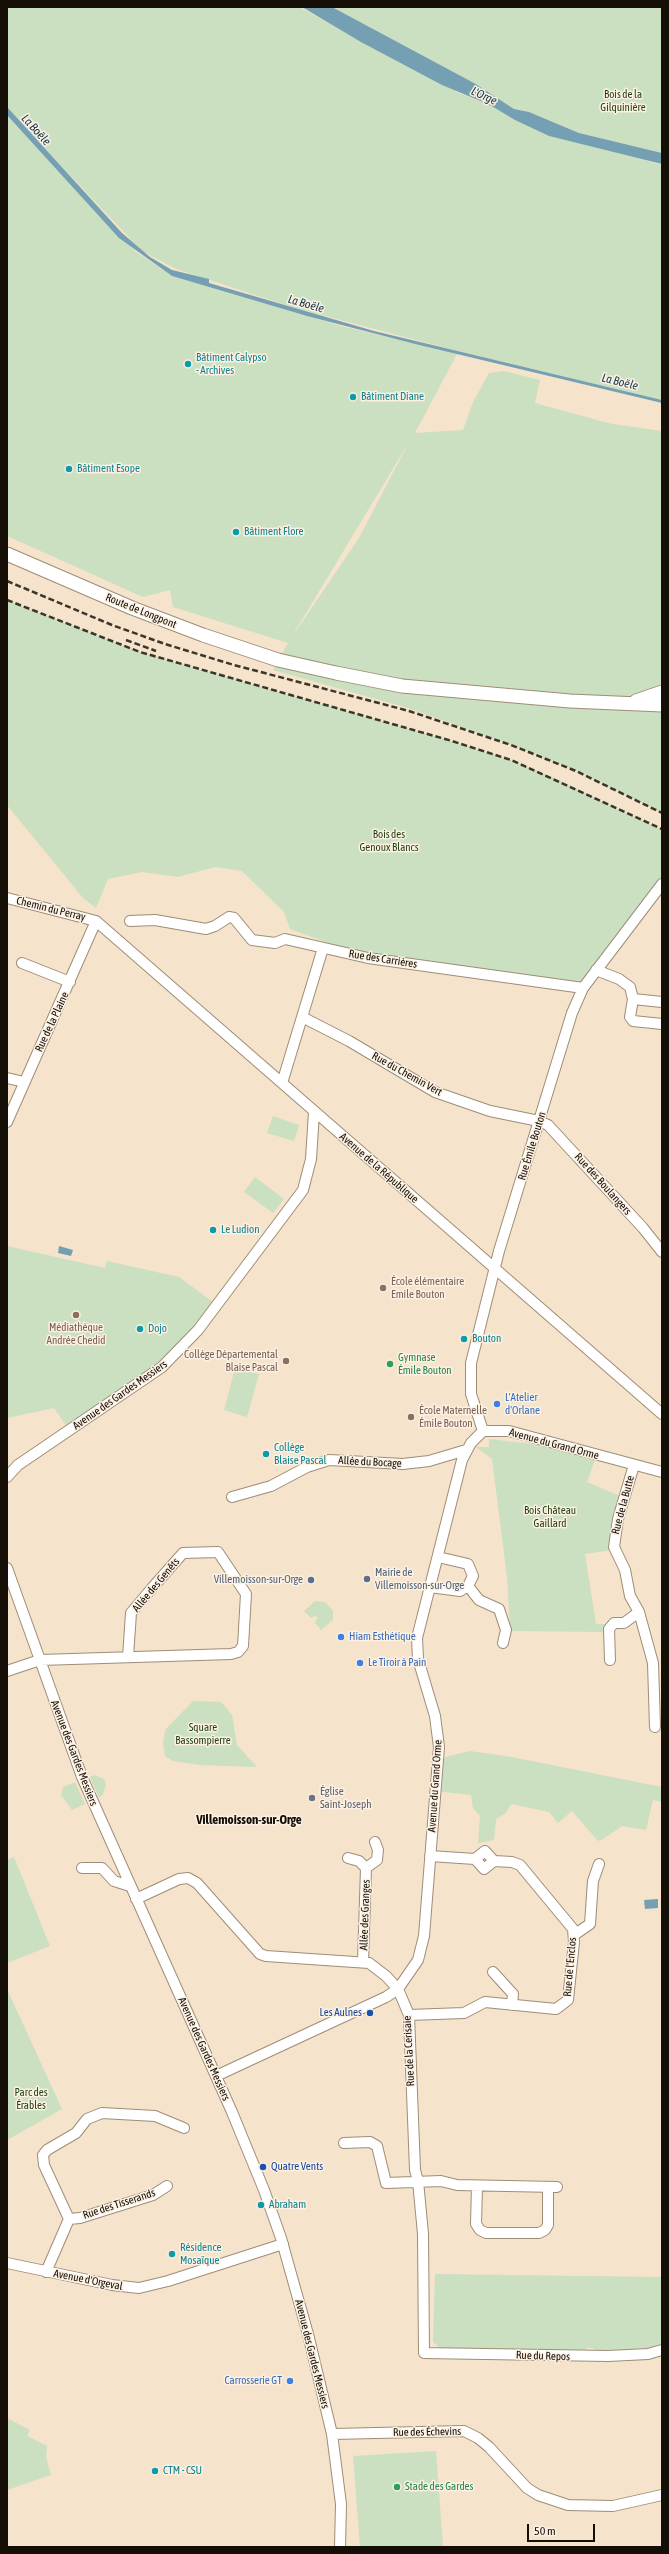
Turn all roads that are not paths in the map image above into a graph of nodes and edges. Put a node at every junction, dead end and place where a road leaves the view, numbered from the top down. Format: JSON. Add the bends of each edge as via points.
{"nodes":[{"id":1,"x":7,"y":554,"type":"edge"},
{"id":2,"x":662,"y":692,"type":"edge"},
{"id":3,"x":623,"y":704,"type":"junction"},
{"id":4,"x":662,"y":705,"type":"edge"},
{"id":5,"x":662,"y":884,"type":"edge"},
{"id":6,"x":7,"y":898,"type":"edge"},
{"id":7,"x":96,"y":921,"type":"junction"},
{"id":8,"x":130,"y":921,"type":"dead end"},
{"id":9,"x":324,"y":948,"type":"junction"},
{"id":10,"x":22,"y":963,"type":"dead end"},
{"id":11,"x":596,"y":970,"type":"junction"},
{"id":12,"x":70,"y":982,"type":"junction"},
{"id":13,"x":583,"y":988,"type":"junction"},
{"id":14,"x":633,"y":999,"type":"junction"},
{"id":15,"x":662,"y":1002,"type":"edge"},
{"id":16,"x":304,"y":1018,"type":"junction"},
{"id":17,"x":662,"y":1024,"type":"edge"},
{"id":18,"x":7,"y":1078,"type":"edge"},
{"id":19,"x":24,"y":1082,"type":"junction"},
{"id":20,"x":282,"y":1083,"type":"junction"},
{"id":21,"x":314,"y":1112,"type":"junction"},
{"id":22,"x":539,"y":1121,"type":"junction"},
{"id":23,"x":7,"y":1122,"type":"edge"},
{"id":24,"x":662,"y":1252,"type":"edge"},
{"id":25,"x":495,"y":1268,"type":"junction"},
{"id":26,"x":662,"y":1414,"type":"edge"},
{"id":27,"x":483,"y":1432,"type":"junction"},
{"id":28,"x":466,"y":1450,"type":"junction"},
{"id":29,"x":634,"y":1465,"type":"junction"},
{"id":30,"x":662,"y":1472,"type":"edge"},
{"id":31,"x":7,"y":1477,"type":"edge"},
{"id":32,"x":232,"y":1497,"type":"dead end"},
{"id":33,"x":438,"y":1557,"type":"junction"},
{"id":34,"x":7,"y":1568,"type":"edge"},
{"id":35,"x":468,"y":1586,"type":"junction"},
{"id":36,"x":430,"y":1587,"type":"junction"},
{"id":37,"x":639,"y":1612,"type":"junction"},
{"id":38,"x":503,"y":1643,"type":"dead end"},
{"id":39,"x":128,"y":1657,"type":"junction"},
{"id":40,"x":40,"y":1660,"type":"junction"},
{"id":41,"x":610,"y":1660,"type":"dead end"},
{"id":42,"x":7,"y":1671,"type":"edge"},
{"id":43,"x":655,"y":1728,"type":"dead end"},
{"id":44,"x":375,"y":1842,"type":"dead end"},
{"id":45,"x":430,"y":1856,"type":"junction"},
{"id":46,"x":348,"y":1858,"type":"dead end"},
{"id":47,"x":599,"y":1864,"type":"dead end"},
{"id":48,"x":82,"y":1868,"type":"dead end"},
{"id":49,"x":366,"y":1868,"type":"junction"},
{"id":50,"x":130,"y":1886,"type":"junction"},
{"id":51,"x":136,"y":1899,"type":"junction"},
{"id":52,"x":574,"y":1935,"type":"junction"},
{"id":53,"x":363,"y":1962,"type":"junction"},
{"id":54,"x":493,"y":1972,"type":"dead end"},
{"id":55,"x":398,"y":1989,"type":"junction"},
{"id":56,"x":512,"y":2005,"type":"junction"},
{"id":57,"x":409,"y":2015,"type":"junction"},
{"id":58,"x":216,"y":2076,"type":"junction"},
{"id":59,"x":184,"y":2128,"type":"dead end"},
{"id":60,"x":344,"y":2143,"type":"dead end"},
{"id":61,"x":418,"y":2181,"type":"junction"},
{"id":62,"x":167,"y":2186,"type":"dead end"},
{"id":63,"x":477,"y":2186,"type":"junction"},
{"id":64,"x":69,"y":2219,"type":"junction"},
{"id":65,"x":283,"y":2244,"type":"junction"},
{"id":66,"x":7,"y":2263,"type":"edge"},
{"id":67,"x":46,"y":2272,"type":"junction"},
{"id":68,"x":662,"y":2350,"type":"edge"},
{"id":69,"x":424,"y":2353,"type":"joint"},
{"id":70,"x":332,"y":2434,"type":"junction"},
{"id":71,"x":662,"y":2495,"type":"edge"},
{"id":72,"x":340,"y":2547,"type":"edge"}],
"edges":[{"from":1,"to":3,"type":"main road","name":"Route de Longpont","via":[[132,608],[278,660],[402,686]]},
{"from":2,"to":3,"type":"main road"},
{"from":3,"to":4,"type":"main road","name":"Route de Longpont"},
{"from":5,"to":11,"type":"street","name":"Rue Émile Bouton"},
{"from":6,"to":7,"type":"street","name":"Chemin du Perray"},
{"from":7,"to":12,"type":"street","name":"Rue de la Plaine"},
{"from":7,"to":20,"type":"street","name":"Avenue de la République"},
{"from":8,"to":9,"type":"street","name":"Rue des Carrières","via":[[155,920],[206,929],[229,917],[234,918],[252,940],[275,943],[285,939]]},
{"from":9,"to":13,"type":"street","name":"Rue des Carrières","via":[[368,958]]},
{"from":9,"to":16,"type":"street"},
{"from":10,"to":12,"type":"street"},
{"from":11,"to":13,"type":"street","name":"Rue Émile Bouton"},
{"from":11,"to":14,"type":"street","via":[[626,983],[630,987]]},
{"from":12,"to":19,"type":"street","name":"Rue de la Plaine"},
{"from":13,"to":22,"type":"street","name":"Rue Émile Bouton","via":[[572,1013]]},
{"from":14,"to":15,"type":"street"},
{"from":14,"to":17,"type":"street","via":[[630,1017],[633,1021]]},
{"from":16,"to":20,"type":"street"},
{"from":16,"to":22,"type":"street","name":"Rue du Chemin Vert","via":[[349,1041],[435,1092],[490,1110]]},
{"from":18,"to":19,"type":"street"},
{"from":19,"to":23,"type":"street","name":"Rue de la Plaine"},
{"from":20,"to":21,"type":"street","name":"Avenue de la République"},
{"from":21,"to":25,"type":"street","name":"Avenue de la République"},
{"from":21,"to":31,"type":"street","name":"Avenue des Gardes Messiers","via":[[311,1159],[303,1190],[198,1330],[162,1367],[18,1465]]},
{"from":22,"to":24,"type":"street","name":"Rue des Boulangers","via":[[556,1132]]},
{"from":22,"to":25,"type":"street","name":"Rue Émile Bouton"},
{"from":25,"to":26,"type":"street","name":"Avenue de la République"},
{"from":25,"to":27,"type":"street","name":"Rue Émile Bouton","via":[[469,1371],[471,1394]]},
{"from":27,"to":28,"type":"street","name":"Avenue du Grand Orme"},
{"from":27,"to":29,"type":"street","name":"Avenue du Grand Orme","via":[[509,1431]]},
{"from":28,"to":32,"type":"street","name":"Allée du Bocage","via":[[429,1461],[403,1464],[336,1459],[322,1461],[271,1486]]},
{"from":28,"to":33,"type":"street","name":"Avenue du Grand Orme"},
{"from":29,"to":30,"type":"street","name":"Avenue du Grand Orme"},
{"from":29,"to":37,"type":"street","name":"Rue de la Butte","via":[[618,1519],[614,1547],[625,1570],[630,1596]]},
{"from":33,"to":35,"type":"street","via":[[468,1564],[473,1576]]},
{"from":33,"to":36,"type":"street","name":"Avenue du Grand Orme"},
{"from":34,"to":40,"type":"street","name":"Avenue des Gardes Messiers"},
{"from":35,"to":36,"type":"street","via":[[452,1592]]},
{"from":35,"to":38,"type":"street","via":[[479,1600],[499,1609],[506,1630]]},
{"from":36,"to":45,"type":"street","name":"Avenue du Grand Orme","via":[[417,1638],[417,1650],[438,1736]]},
{"from":37,"to":41,"type":"street","via":[[624,1623],[614,1623],[609,1629]]},
{"from":37,"to":43,"type":"street","name":"Rue de la Butte","via":[[652,1663]]},
{"from":39,"to":39,"type":"street","name":"Allée des Genêts","via":[[131,1613],[152,1588],[183,1554],[218,1552],[246,1594],[243,1646],[238,1652]]},
{"from":39,"to":40,"type":"street","name":"Allée des Genêts"},
{"from":40,"to":42,"type":"street","name":"Allée des Genêts"},
{"from":40,"to":50,"type":"street","name":"Avenue des Gardes Messiers","via":[[82,1777]]},
{"from":44,"to":49,"type":"street","name":"Allée des Granges","via":[[378,1850],[377,1860]]},
{"from":45,"to":52,"type":"street","name":"Rue de l'Enclos","via":[[475,1859],[484,1869],[494,1861],[520,1865],[570,1924]]},
{"from":45,"to":55,"type":"street","name":"Avenue du Grand Orme","via":[[422,1948],[412,1970]]},
{"from":46,"to":49,"type":"street","name":"Allée des Granges","via":[[359,1861]]},
{"from":47,"to":52,"type":"street","via":[[593,1881],[590,1924]]},
{"from":48,"to":50,"type":"street","via":[[102,1868],[114,1881]]},
{"from":49,"to":53,"type":"street","name":"Allée des Granges"},
{"from":50,"to":51,"type":"street","name":"Avenue des Gardes Messiers"},
{"from":51,"to":53,"type":"street","name":"Rue de la Cerisaie","via":[[179,1879],[188,1878],[197,1883],[260,1954]]},
{"from":51,"to":58,"type":"street","name":"Avenue des Gardes Messiers"},
{"from":52,"to":56,"type":"street","name":"Rue de l'Enclos","via":[[566,2004],[556,2009]]},
{"from":53,"to":55,"type":"street","name":"Rue de la Cerisaie","via":[[375,1967]]},
{"from":54,"to":56,"type":"street","via":[[513,1994]]},
{"from":55,"to":57,"type":"street","name":"Rue de la Cerisaie"},
{"from":55,"to":58,"type":"street","name":"Avenue du Grand Orme","via":[[383,1999]]},
{"from":56,"to":57,"type":"street","name":"Rue de l'Enclos","via":[[485,2002],[464,2013]]},
{"from":57,"to":61,"type":"street","name":"Rue de la Cerisaie","via":[[413,2142]]},
{"from":58,"to":65,"type":"street","name":"Avenue des Gardes Messiers","via":[[254,2163]]},
{"from":59,"to":64,"type":"street","via":[[155,2116],[102,2113],[87,2119],[76,2133],[47,2150],[43,2156],[44,2165]]},
{"from":60,"to":61,"type":"street","via":[[370,2142],[377,2146],[386,2183]]},
{"from":61,"to":63,"type":"street"},
{"from":61,"to":69,"type":"street","name":"Rue de la Cerisaie","via":[[423,2234]]},
{"from":62,"to":64,"type":"street","name":"Rue des Tisserands","via":[[153,2195],[80,2218]]},
{"from":63,"to":63,"type":"street","via":[[553,2187],[548,2225],[539,2233],[486,2233],[480,2230],[476,2224]]},
{"from":64,"to":67,"type":"street"},
{"from":65,"to":67,"type":"street","name":"Avenue d'Orgeval","via":[[139,2288],[112,2286]]},
{"from":65,"to":70,"type":"street","name":"Avenue des Gardes Messiers"},
{"from":66,"to":67,"type":"street","name":"Avenue d'Orgeval"},
{"from":68,"to":69,"type":"street","name":"Rue du Repos","via":[[648,2354],[596,2356]]},
{"from":70,"to":71,"type":"street","name":"Rue des Échevins","via":[[464,2431],[489,2447],[527,2488],[538,2495],[568,2505],[613,2506]]},
{"from":70,"to":72,"type":"street","name":"Avenue des Gardes Messiers","via":[[341,2504]]}]}
